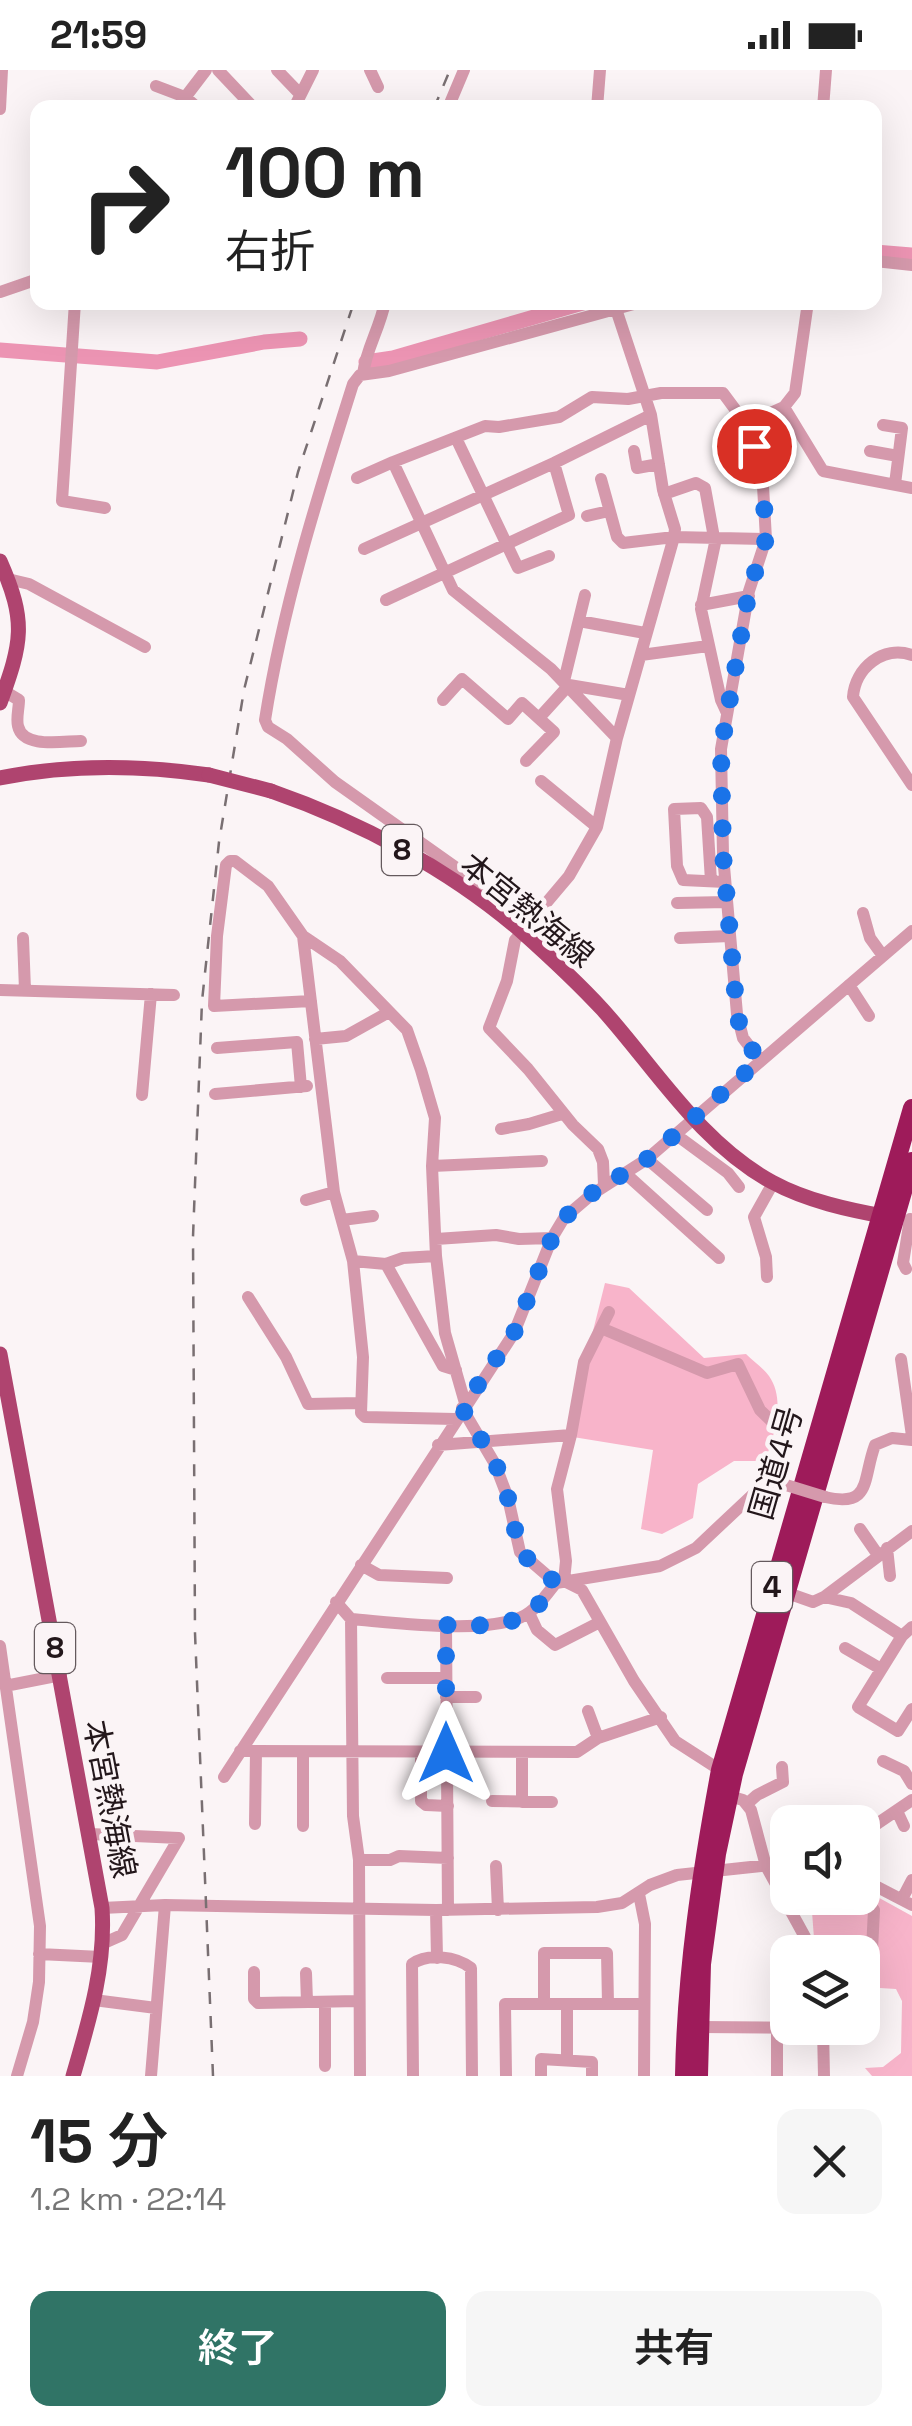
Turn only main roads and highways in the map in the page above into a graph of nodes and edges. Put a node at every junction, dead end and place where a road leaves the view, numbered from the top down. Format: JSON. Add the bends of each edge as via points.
{"nodes":[{"id":1,"x":0,"y":561,"type":"edge"},
{"id":2,"x":2,"y":697,"type":"edge"},
{"id":3,"x":0,"y":778,"type":"edge"},
{"id":4,"x":912,"y":1108,"type":"edge"},
{"id":5,"x":912,"y":1161,"type":"edge"},
{"id":6,"x":899,"y":1218,"type":"edge"},
{"id":7,"x":0,"y":1354,"type":"edge"},
{"id":8,"x":779,"y":1590,"type":"junction"},
{"id":9,"x":707,"y":1874,"type":"junction"},
{"id":10,"x":73,"y":2076,"type":"edge"},
{"id":11,"x":684,"y":2076,"type":"edge"},
{"id":12,"x":699,"y":2076,"type":"edge"}],
"edges":[{"from":1,"to":2,"type":"main road","via":[[20,616]]},
{"from":3,"to":6,"type":"main road","name":"本宮熱海線","number":"8","bridge":true,"via":[[59,769],[164,768],[271,791],[342,819],[525,926],[694,1118],[753,1170],[808,1198]]},
{"from":4,"to":6,"type":"highway","name":"国道4号","number":"4"},
{"from":5,"to":6,"type":"highway","name":"国道4号","number":"4"},
{"from":6,"to":8,"type":"highway","name":"国道4号","number":"4"},
{"from":7,"to":10,"type":"main road","name":"本宮熱海線","number":"8","via":[[102,1908],[94,2000]]},
{"from":8,"to":9,"type":"highway","name":"国道4号","number":"4","via":[[738,1800]]},
{"from":8,"to":9,"type":"highway","name":"国道4号","number":"4","via":[[720,1770]]},
{"from":9,"to":11,"type":"highway","name":"国道4号","number":"4","via":[[686,1993]]},
{"from":9,"to":12,"type":"highway","name":"国道4号","number":"4"}]}
